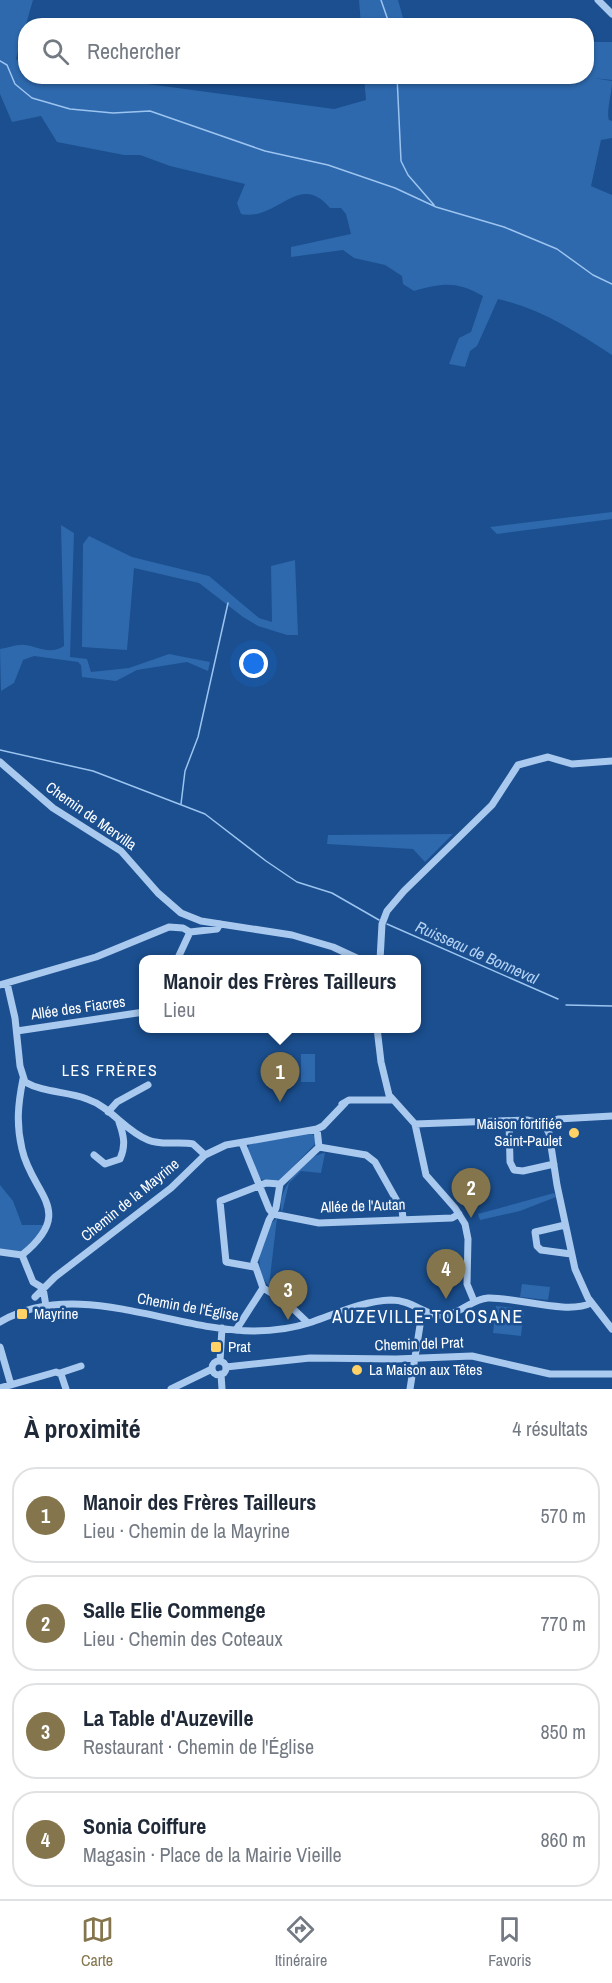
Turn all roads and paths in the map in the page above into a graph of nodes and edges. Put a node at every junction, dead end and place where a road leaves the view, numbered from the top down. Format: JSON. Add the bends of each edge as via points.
{"nodes":[{"id":1,"x":598,"y":0,"type":"edge"},
{"id":2,"x":612,"y":14,"type":"edge"},
{"id":3,"x":612,"y":761,"type":"edge"},
{"id":4,"x":0,"y":762,"type":"edge"},
{"id":5,"x":220,"y":924,"type":"junction"},
{"id":6,"x":190,"y":932,"type":"junction"},
{"id":7,"x":179,"y":955,"type":"edge"},
{"id":8,"x":350,"y":955,"type":"edge"},
{"id":9,"x":380,"y":955,"type":"edge"},
{"id":10,"x":3,"y":984,"type":"edge"},
{"id":11,"x":139,"y":1013,"type":"edge"},
{"id":12,"x":16,"y":1031,"type":"junction"},
{"id":13,"x":377,"y":1033,"type":"edge"},
{"id":14,"x":23,"y":1079,"type":"junction"},
{"id":15,"x":148,"y":1085,"type":"dead end"},
{"id":16,"x":392,"y":1100,"type":"junction"},
{"id":17,"x":108,"y":1112,"type":"junction"},
{"id":18,"x":612,"y":1116,"type":"edge"},
{"id":19,"x":118,"y":1120,"type":"junction"},
{"id":20,"x":509,"y":1121,"type":"junction"},
{"id":21,"x":415,"y":1124,"type":"junction"},
{"id":22,"x":544,"y":1124,"type":"junction"},
{"id":23,"x":318,"y":1128,"type":"junction"},
{"id":24,"x":242,"y":1143,"type":"junction"},
{"id":25,"x":319,"y":1147,"type":"junction"},
{"id":26,"x":94,"y":1155,"type":"dead end"},
{"id":27,"x":205,"y":1155,"type":"junction"},
{"id":28,"x":554,"y":1164,"type":"junction"},
{"id":29,"x":280,"y":1184,"type":"junction"},
{"id":30,"x":259,"y":1186,"type":"junction"},
{"id":31,"x":273,"y":1214,"type":"junction"},
{"id":32,"x":459,"y":1214,"type":"junction"},
{"id":33,"x":403,"y":1218,"type":"junction"},
{"id":34,"x":565,"y":1226,"type":"junction"},
{"id":35,"x":0,"y":1252,"type":"edge"},
{"id":36,"x":571,"y":1254,"type":"junction"},
{"id":37,"x":22,"y":1255,"type":"junction"},
{"id":38,"x":254,"y":1266,"type":"junction"},
{"id":39,"x":43,"y":1288,"type":"junction"},
{"id":40,"x":263,"y":1288,"type":"junction"},
{"id":41,"x":35,"y":1297,"type":"junction"},
{"id":42,"x":590,"y":1300,"type":"junction"},
{"id":43,"x":474,"y":1301,"type":"junction"},
{"id":44,"x":37,"y":1306,"type":"junction"},
{"id":45,"x":46,"y":1306,"type":"junction"},
{"id":46,"x":426,"y":1312,"type":"junction"},
{"id":47,"x":0,"y":1322,"type":"edge"},
{"id":48,"x":308,"y":1323,"type":"junction"},
{"id":49,"x":222,"y":1328,"type":"junction"},
{"id":50,"x":612,"y":1329,"type":"edge"},
{"id":51,"x":236,"y":1330,"type":"junction"},
{"id":52,"x":0,"y":1347,"type":"edge"},
{"id":53,"x":414,"y":1359,"type":"junction"},
{"id":54,"x":220,"y":1361,"type":"junction"},
{"id":55,"x":81,"y":1366,"type":"dead end"},
{"id":56,"x":212,"y":1370,"type":"junction"},
{"id":57,"x":224,"y":1371,"type":"junction"},
{"id":58,"x":60,"y":1373,"type":"junction"},
{"id":59,"x":612,"y":1374,"type":"edge"},
{"id":60,"x":11,"y":1385,"type":"junction"},
{"id":61,"x":0,"y":1388,"type":"edge"},
{"id":62,"x":66,"y":1389,"type":"edge"},
{"id":63,"x":171,"y":1389,"type":"edge"},
{"id":64,"x":222,"y":1389,"type":"edge"},
{"id":65,"x":410,"y":1389,"type":"edge"}],
"edges":[{"from":1,"to":2,"type":"street"},
{"from":3,"to":9,"type":"street","via":[[572,764],[548,757],[518,765],[492,805],[387,911]]},
{"from":4,"to":5,"type":"street","name":"Chemin de Mervilla","via":[[53,808],[122,851],[165,900],[192,918]]},
{"from":5,"to":6,"type":"street","via":[[217,929]]},
{"from":5,"to":8,"type":"street","via":[[292,935]]},
{"from":6,"to":7,"type":"street"},
{"from":6,"to":10,"type":"street","via":[[169,927],[86,960]]},
{"from":10,"to":12,"type":"street"},
{"from":11,"to":12,"type":"street","name":"Allée des Fiacres"},
{"from":12,"to":14,"type":"street"},
{"from":13,"to":16,"type":"street"},
{"from":14,"to":17,"type":"street","via":[[34,1087],[89,1099]]},
{"from":14,"to":37,"type":"street","via":[[17,1110],[22,1150],[46,1197],[48,1215],[41,1237]]},
{"from":15,"to":17,"type":"street","via":[[117,1102]]},
{"from":16,"to":21,"type":"street"},
{"from":16,"to":23,"type":"street","via":[[349,1100]]},
{"from":17,"to":19,"type":"street"},
{"from":18,"to":22,"type":"street","via":[[558,1119]]},
{"from":19,"to":26,"type":"street","via":[[124,1136],[120,1159],[105,1164]]},
{"from":19,"to":27,"type":"street","via":[[149,1141],[193,1144]]},
{"from":20,"to":21,"type":"street"},
{"from":20,"to":22,"type":"street"},
{"from":20,"to":28,"type":"street","via":[[510,1162],[514,1170]]},
{"from":21,"to":32,"type":"street","via":[[426,1175]]},
{"from":22,"to":28,"type":"street"},
{"from":23,"to":24,"type":"street","name":"Chemin de la Mayrine"},
{"from":23,"to":25,"type":"street"},
{"from":24,"to":27,"type":"street","name":"Chemin de la Mayrine","via":[[226,1145]]},
{"from":24,"to":30,"type":"street"},
{"from":25,"to":29,"type":"street"},
{"from":25,"to":33,"type":"street","via":[[366,1155],[375,1162]]},
{"from":27,"to":39,"type":"street","name":"Chemin de la Mayrine","via":[[171,1188]]},
{"from":28,"to":34,"type":"street"},
{"from":29,"to":30,"type":"street"},
{"from":29,"to":31,"type":"street"},
{"from":30,"to":31,"type":"street"},
{"from":30,"to":38,"type":"street","via":[[223,1198],[219,1205],[226,1262]]},
{"from":31,"to":33,"type":"street","name":"Allée de l'Autan","via":[[319,1222]]},
{"from":31,"to":38,"type":"street"},
{"from":32,"to":33,"type":"street","name":"Allée de l'Autan","via":[[452,1218]]},
{"from":32,"to":43,"type":"street","via":[[467,1230],[467,1284]]},
{"from":34,"to":36,"type":"street"},
{"from":34,"to":36,"type":"street","via":[[535,1232],[537,1246]]},
{"from":35,"to":37,"type":"street"},
{"from":36,"to":42,"type":"street"},
{"from":37,"to":39,"type":"street","via":[[33,1281]]},
{"from":37,"to":41,"type":"street"},
{"from":38,"to":40,"type":"street"},
{"from":39,"to":41,"type":"street","name":"Chemin de la Mayrine"},
{"from":39,"to":45,"type":"street"},
{"from":40,"to":48,"type":"street","via":[[285,1301]]},
{"from":40,"to":51,"type":"street"},
{"from":41,"to":44,"type":"street"},
{"from":42,"to":43,"type":"street","via":[[575,1306],[494,1298]]},
{"from":42,"to":50,"type":"street"},
{"from":43,"to":46,"type":"street","via":[[448,1315]]},
{"from":44,"to":45,"type":"street","name":"Chemin de l'Église"},
{"from":44,"to":47,"type":"street","name":"Chemin de l'Église"},
{"from":45,"to":49,"type":"street","name":"Chemin de l'Église","via":[[108,1307]]},
{"from":46,"to":48,"type":"street","name":"Chemin de l'Église","via":[[406,1301],[369,1303]]},
{"from":46,"to":53,"type":"street"},
{"from":48,"to":51,"type":"street","name":"Chemin de l'Église"},
{"from":49,"to":51,"type":"street","name":"Chemin de l'Église"},
{"from":49,"to":54,"type":"street"},
{"from":52,"to":60,"type":"street"},
{"from":53,"to":57,"type":"street","name":"Chemin del Prat","via":[[310,1358]]},
{"from":53,"to":59,"type":"street","name":"Chemin del Prat","via":[[472,1356],[550,1374]]},
{"from":53,"to":65,"type":"street"},
{"from":54,"to":56,"type":"street"},
{"from":54,"to":57,"type":"street"},
{"from":55,"to":58,"type":"street"},
{"from":56,"to":57,"type":"street","via":[[214,1374]]},
{"from":56,"to":63,"type":"street"},
{"from":57,"to":64,"type":"street"},
{"from":58,"to":60,"type":"street"},
{"from":58,"to":62,"type":"street"},
{"from":60,"to":61,"type":"street"}]}
